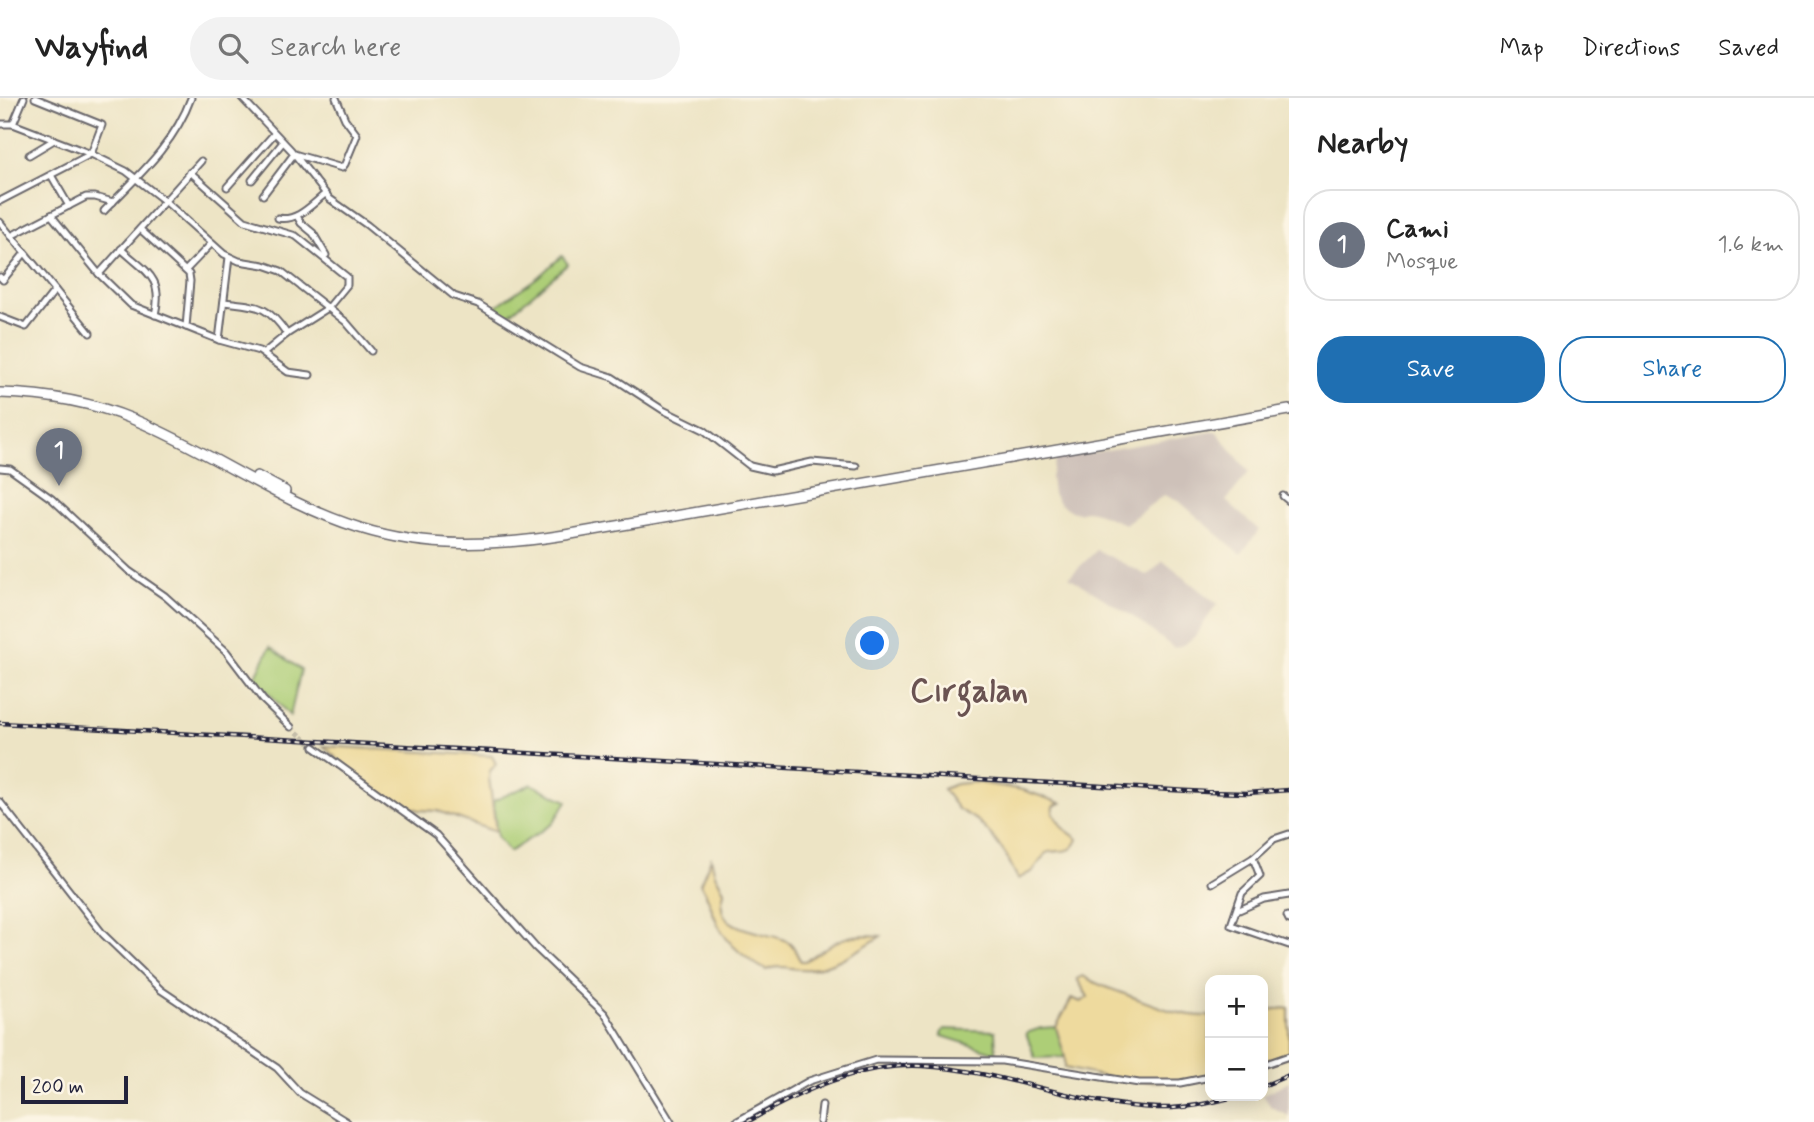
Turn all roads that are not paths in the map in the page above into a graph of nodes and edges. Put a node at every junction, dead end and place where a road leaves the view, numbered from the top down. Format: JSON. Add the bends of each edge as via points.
{"nodes":[{"id":1,"x":24,"y":98,"type":"edge"},
{"id":2,"x":34,"y":98,"type":"edge"},
{"id":3,"x":191,"y":98,"type":"edge"},
{"id":4,"x":242,"y":98,"type":"edge"},
{"id":5,"x":336,"y":98,"type":"edge"},
{"id":6,"x":0,"y":124,"type":"edge"},
{"id":7,"x":13,"y":124,"type":"junction"},
{"id":8,"x":274,"y":134,"type":"junction"},
{"id":9,"x":54,"y":140,"type":"junction"},
{"id":10,"x":283,"y":142,"type":"junction"},
{"id":11,"x":91,"y":154,"type":"junction"},
{"id":12,"x":294,"y":154,"type":"junction"},
{"id":13,"x":29,"y":155,"type":"dead end"},
{"id":14,"x":201,"y":161,"type":"dead end"},
{"id":15,"x":190,"y":172,"type":"junction"},
{"id":16,"x":51,"y":174,"type":"junction"},
{"id":17,"x":135,"y":177,"type":"junction"},
{"id":18,"x":253,"y":180,"type":"dead end"},
{"id":19,"x":227,"y":187,"type":"dead end"},
{"id":20,"x":325,"y":194,"type":"junction"},
{"id":21,"x":263,"y":195,"type":"dead end"},
{"id":22,"x":0,"y":201,"type":"edge"},
{"id":23,"x":113,"y":202,"type":"junction"},
{"id":24,"x":166,"y":202,"type":"junction"},
{"id":25,"x":69,"y":206,"type":"junction"},
{"id":26,"x":104,"y":211,"type":"dead end"},
{"id":27,"x":51,"y":215,"type":"junction"},
{"id":28,"x":297,"y":216,"type":"junction"},
{"id":29,"x":278,"y":218,"type":"dead end"},
{"id":30,"x":0,"y":222,"type":"edge"},
{"id":31,"x":140,"y":229,"type":"junction"},
{"id":32,"x":11,"y":236,"type":"junction"},
{"id":33,"x":211,"y":244,"type":"junction"},
{"id":34,"x":121,"y":249,"type":"junction"},
{"id":35,"x":24,"y":254,"type":"junction"},
{"id":36,"x":229,"y":257,"type":"junction"},
{"id":37,"x":332,"y":263,"type":"junction"},
{"id":38,"x":186,"y":270,"type":"junction"},
{"id":39,"x":99,"y":274,"type":"junction"},
{"id":40,"x":0,"y":277,"type":"edge"},
{"id":41,"x":55,"y":290,"type":"junction"},
{"id":42,"x":224,"y":302,"type":"junction"},
{"id":43,"x":328,"y":308,"type":"junction"},
{"id":44,"x":155,"y":315,"type":"junction"},
{"id":45,"x":0,"y":317,"type":"edge"},
{"id":46,"x":186,"y":327,"type":"junction"},
{"id":47,"x":90,"y":333,"type":"dead end"},
{"id":48,"x":287,"y":334,"type":"junction"},
{"id":49,"x":219,"y":340,"type":"junction"},
{"id":50,"x":371,"y":351,"type":"dead end"},
{"id":51,"x":264,"y":353,"type":"junction"},
{"id":52,"x":310,"y":375,"type":"dead end"},
{"id":53,"x":0,"y":387,"type":"edge"},
{"id":54,"x":0,"y":393,"type":"edge"},
{"id":55,"x":1289,"y":405,"type":"edge"},
{"id":56,"x":1289,"y":410,"type":"edge"},
{"id":57,"x":856,"y":466,"type":"dead end"},
{"id":58,"x":0,"y":468,"type":"edge"},
{"id":59,"x":1283,"y":496,"type":"dead end"},
{"id":60,"x":1289,"y":501,"type":"edge"},
{"id":61,"x":292,"y":727,"type":"tunnel mouth"},
{"id":62,"x":314,"y":747,"type":"tunnel mouth"},
{"id":63,"x":0,"y":802,"type":"edge"},
{"id":64,"x":1289,"y":834,"type":"edge"},
{"id":65,"x":1253,"y":858,"type":"junction"},
{"id":66,"x":1212,"y":883,"type":"dead end"},
{"id":67,"x":1289,"y":895,"type":"edge"},
{"id":68,"x":1237,"y":911,"type":"junction"},
{"id":69,"x":1289,"y":945,"type":"edge"},
{"id":70,"x":1289,"y":1056,"type":"edge"},
{"id":71,"x":1268,"y":1063,"type":"edge"},
{"id":72,"x":1205,"y":1078,"type":"edge"},
{"id":73,"x":822,"y":1105,"type":"dead end"},
{"id":74,"x":347,"y":1122,"type":"edge"},
{"id":75,"x":671,"y":1122,"type":"edge"},
{"id":76,"x":736,"y":1122,"type":"edge"},
{"id":77,"x":820,"y":1122,"type":"edge"}],
"edges":[{"from":1,"to":7,"type":"street"},
{"from":2,"to":11,"type":"street","via":[[102,125]]},
{"from":3,"to":17,"type":"street","via":[[174,136]]},
{"from":4,"to":8,"type":"street"},
{"from":5,"to":12,"type":"street","via":[[357,135],[342,168]]},
{"from":6,"to":7,"type":"street"},
{"from":7,"to":9,"type":"street"},
{"from":8,"to":10,"type":"street"},
{"from":8,"to":19,"type":"street"},
{"from":9,"to":11,"type":"street"},
{"from":9,"to":13,"type":"street"},
{"from":10,"to":12,"type":"street"},
{"from":10,"to":18,"type":"street"},
{"from":11,"to":16,"type":"street"},
{"from":11,"to":17,"type":"street"},
{"from":12,"to":20,"type":"street"},
{"from":12,"to":21,"type":"street"},
{"from":14,"to":15,"type":"street"},
{"from":15,"to":24,"type":"street"},
{"from":15,"to":37,"type":"street","via":[[245,221],[292,234]]},
{"from":16,"to":22,"type":"street"},
{"from":16,"to":25,"type":"street"},
{"from":17,"to":23,"type":"street"},
{"from":17,"to":24,"type":"street"},
{"from":20,"to":28,"type":"street"},
{"from":20,"to":57,"type":"street","via":[[449,293],[478,304],[580,367],[612,377],[704,430],[746,464],[772,471],[812,462]]},
{"from":23,"to":25,"type":"street","via":[[89,196]]},
{"from":23,"to":26,"type":"street"},
{"from":24,"to":31,"type":"street"},
{"from":24,"to":33,"type":"street"},
{"from":25,"to":27,"type":"street"},
{"from":27,"to":32,"type":"street"},
{"from":27,"to":39,"type":"street"},
{"from":28,"to":29,"type":"street"},
{"from":28,"to":37,"type":"street"},
{"from":30,"to":32,"type":"street"},
{"from":31,"to":34,"type":"street"},
{"from":31,"to":38,"type":"street"},
{"from":32,"to":35,"type":"street"},
{"from":33,"to":36,"type":"street"},
{"from":33,"to":38,"type":"street"},
{"from":34,"to":39,"type":"street"},
{"from":34,"to":44,"type":"street","via":[[156,284]]},
{"from":35,"to":40,"type":"street","via":[[3,280]]},
{"from":35,"to":41,"type":"street"},
{"from":36,"to":42,"type":"street"},
{"from":36,"to":43,"type":"street","via":[[281,271]]},
{"from":37,"to":43,"type":"street","via":[[348,282]]},
{"from":38,"to":46,"type":"street","via":[[190,281]]},
{"from":39,"to":44,"type":"street","via":[[127,302]]},
{"from":41,"to":45,"type":"street","via":[[26,327]]},
{"from":41,"to":47,"type":"street"},
{"from":42,"to":48,"type":"street","via":[[260,306]]},
{"from":42,"to":49,"type":"street"},
{"from":43,"to":48,"type":"street"},
{"from":43,"to":50,"type":"street"},
{"from":44,"to":46,"type":"street"},
{"from":46,"to":49,"type":"street"},
{"from":48,"to":51,"type":"street"},
{"from":49,"to":51,"type":"street"},
{"from":51,"to":52,"type":"street","via":[[286,371]]},
{"from":53,"to":55,"type":"highway","via":[[65,393],[125,410],[351,520],[404,533],[467,538],[559,530]]},
{"from":54,"to":56,"type":"highway","via":[[63,399],[132,419],[296,503],[362,529],[409,540],[470,544],[565,535]]},
{"from":58,"to":61,"type":"street","via":[[10,469],[52,499],[122,565],[165,596],[226,651],[263,700]]},
{"from":59,"to":60,"type":"street"},
{"from":62,"to":75,"type":"street","via":[[436,835],[536,948],[608,1018]]},
{"from":63,"to":74,"type":"street","via":[[103,933],[162,990],[276,1068],[300,1093]]},
{"from":64,"to":65,"type":"street","via":[[1274,839]]},
{"from":65,"to":66,"type":"street"},
{"from":65,"to":68,"type":"street","via":[[1260,877],[1244,891]]},
{"from":67,"to":68,"type":"street"},
{"from":68,"to":69,"type":"street","via":[[1231,925]]},
{"from":70,"to":71,"type":"street"},
{"from":72,"to":76,"type":"street","via":[[1148,1084],[1002,1062],[876,1060],[809,1081]]},
{"from":73,"to":77,"type":"street"}]}
